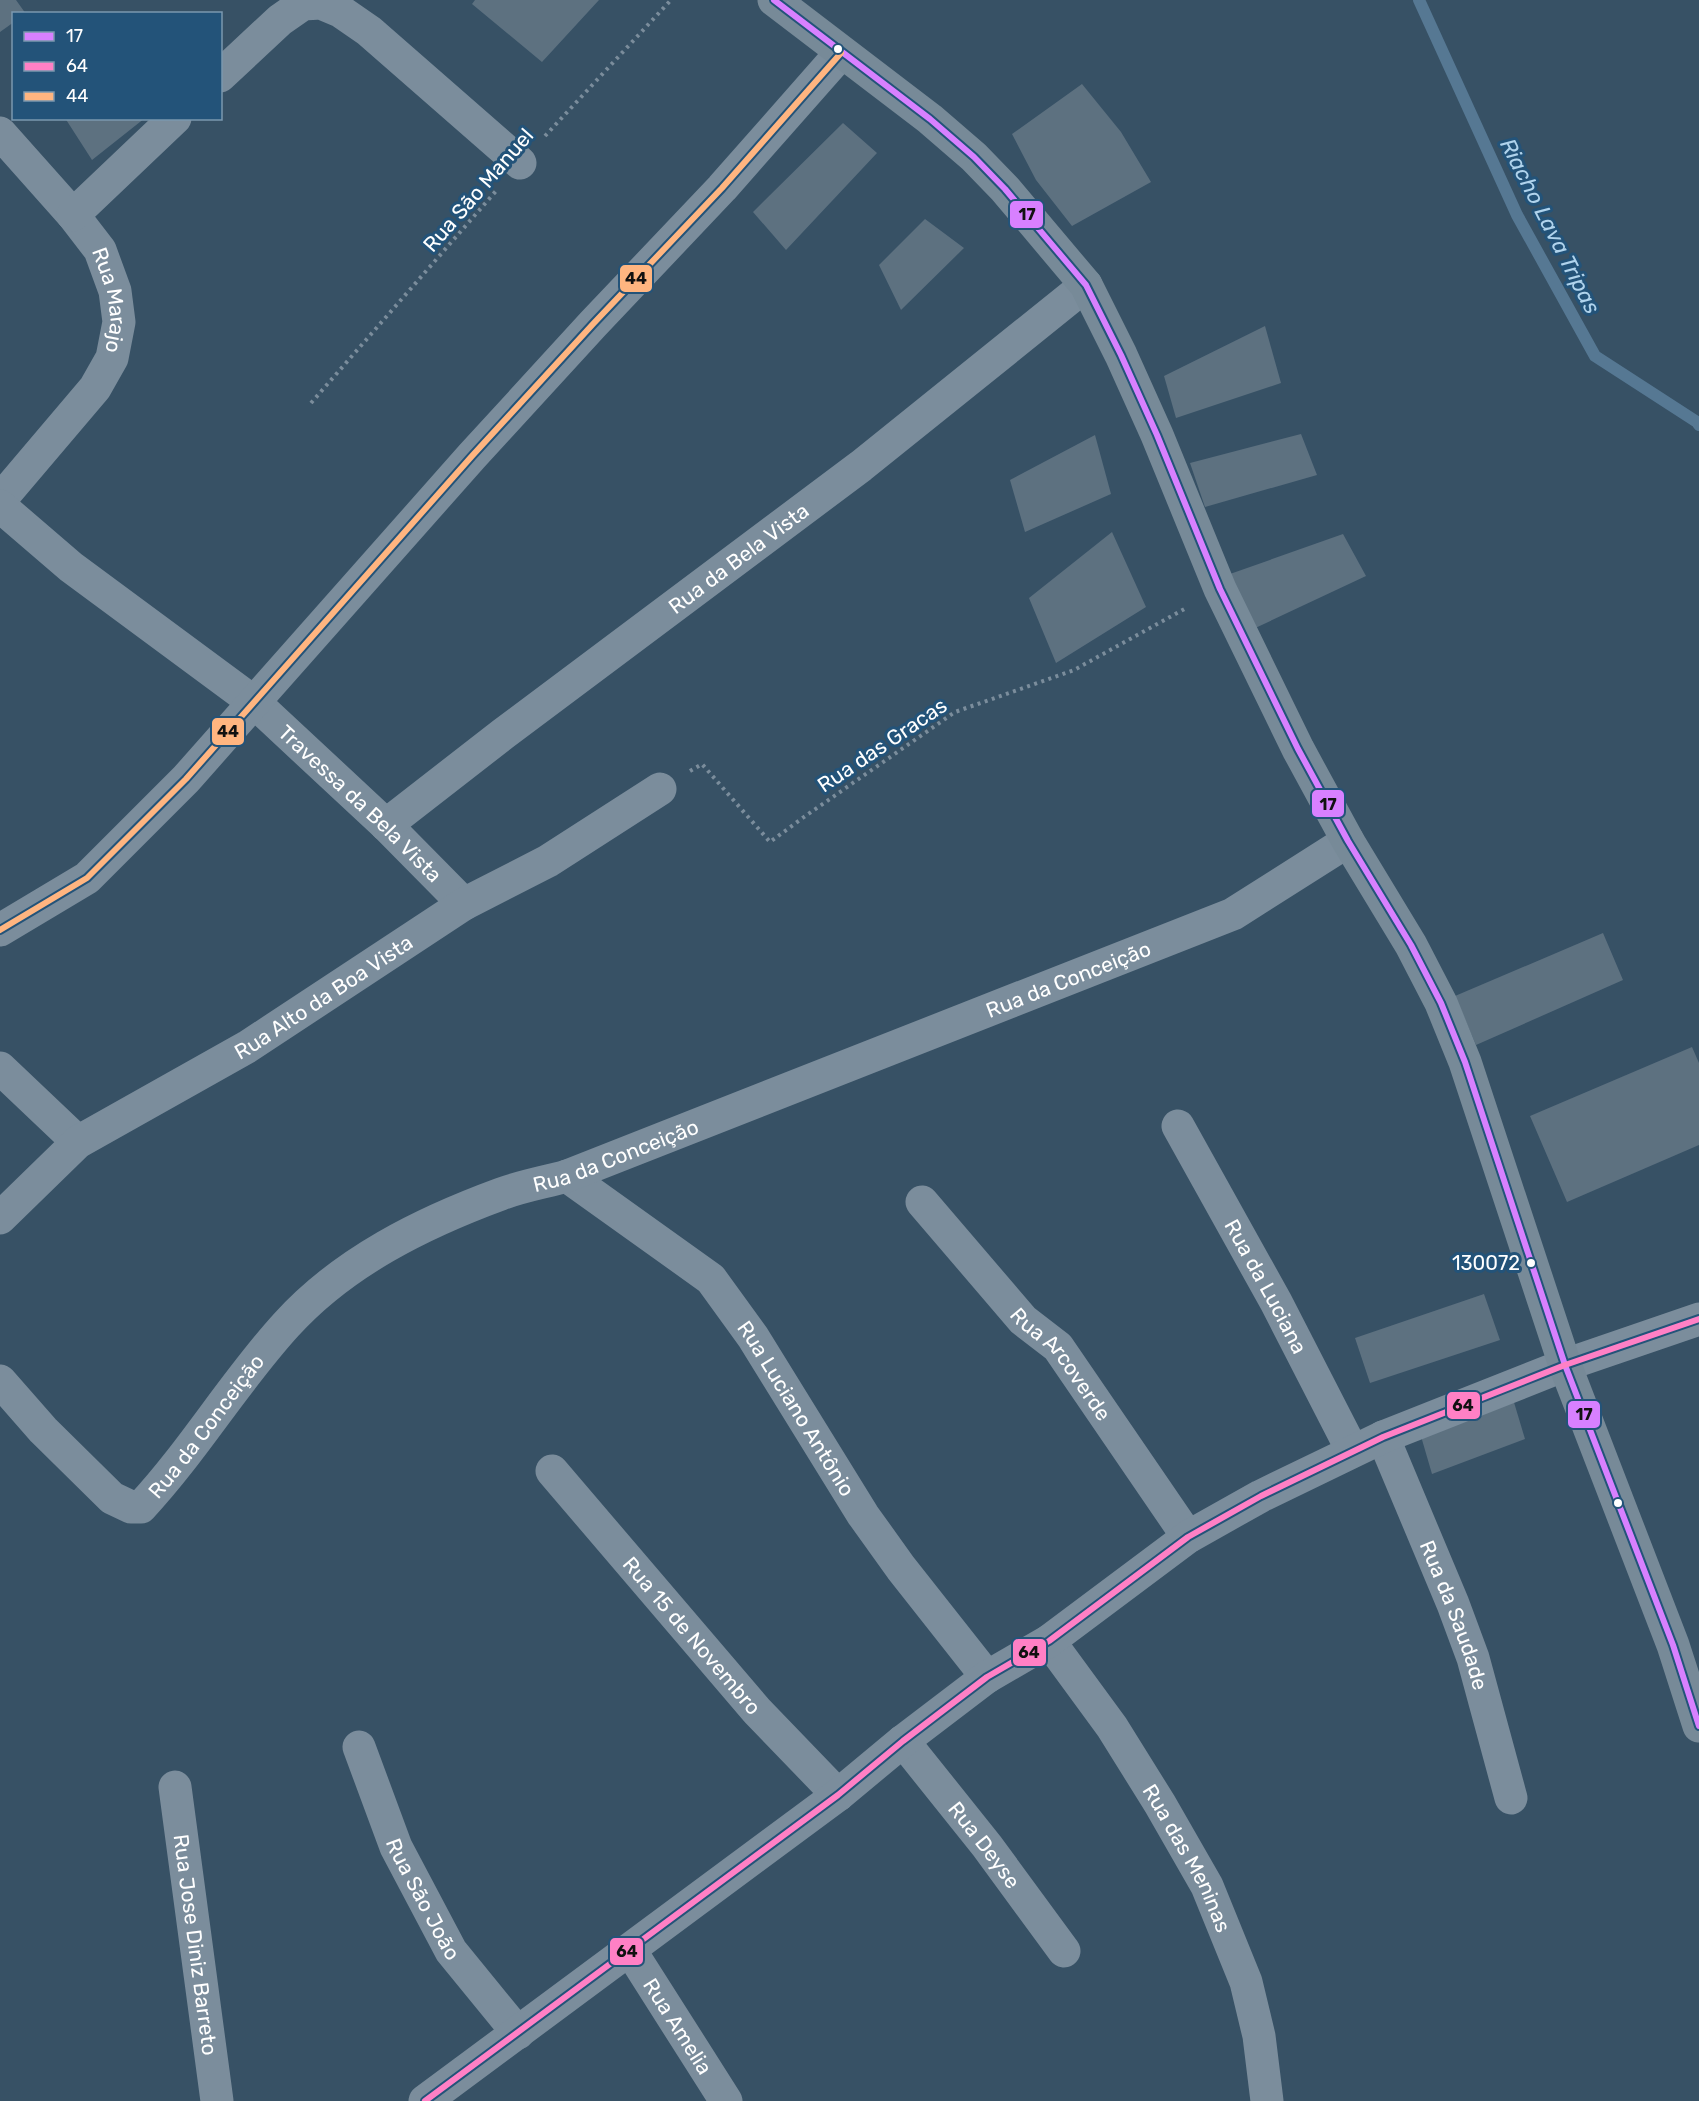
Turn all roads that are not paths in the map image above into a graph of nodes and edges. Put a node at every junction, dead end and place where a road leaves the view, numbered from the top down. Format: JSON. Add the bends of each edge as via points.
{"nodes":[{"id":1,"x":774,"y":0,"type":"edge"},
{"id":2,"x":841,"y":52,"type":"junction"},
{"id":3,"x":222,"y":74,"type":"edge"},
{"id":4,"x":173,"y":120,"type":"edge"},
{"id":5,"x":0,"y":133,"type":"edge"},
{"id":6,"x":520,"y":163,"type":"road end"},
{"id":7,"x":73,"y":214,"type":"junction"},
{"id":8,"x":1086,"y":285,"type":"junction"},
{"id":9,"x":0,"y":500,"type":"edge"},
{"id":10,"x":0,"y":506,"type":"edge"},
{"id":11,"x":255,"y":703,"type":"junction"},
{"id":12,"x":660,"y":789,"type":"road end"},
{"id":13,"x":386,"y":825,"type":"junction"},
{"id":14,"x":1348,"y":841,"type":"junction"},
{"id":15,"x":464,"y":904,"type":"junction"},
{"id":16,"x":0,"y":930,"type":"edge"},
{"id":17,"x":0,"y":1068,"type":"edge"},
{"id":18,"x":1178,"y":1126,"type":"dead end"},
{"id":19,"x":78,"y":1142,"type":"junction"},
{"id":20,"x":567,"y":1176,"type":"junction"},
{"id":21,"x":922,"y":1202,"type":"dead end"},
{"id":22,"x":0,"y":1218,"type":"edge"},
{"id":23,"x":1699,"y":1319,"type":"edge"},
{"id":24,"x":1565,"y":1365,"type":"junction"},
{"id":25,"x":0,"y":1382,"type":"edge"},
{"id":26,"x":1383,"y":1437,"type":"junction"},
{"id":27,"x":1352,"y":1450,"type":"junction"},
{"id":28,"x":552,"y":1471,"type":"dead end"},
{"id":29,"x":1188,"y":1537,"type":"junction"},
{"id":30,"x":1048,"y":1641,"type":"junction"},
{"id":31,"x":987,"y":1677,"type":"junction"},
{"id":32,"x":1699,"y":1726,"type":"edge"},
{"id":33,"x":903,"y":1741,"type":"junction"},
{"id":34,"x":359,"y":1748,"type":"dead end"},
{"id":35,"x":175,"y":1787,"type":"dead end"},
{"id":36,"x":838,"y":1795,"type":"junction"},
{"id":37,"x":1511,"y":1798,"type":"dead end"},
{"id":38,"x":630,"y":1950,"type":"junction"},
{"id":39,"x":1064,"y":1951,"type":"dead end"},
{"id":40,"x":518,"y":2033,"type":"junction"},
{"id":41,"x":441,"y":2096,"type":"edge"},
{"id":42,"x":217,"y":2101,"type":"edge"},
{"id":43,"x":726,"y":2101,"type":"edge"},
{"id":44,"x":1267,"y":2101,"type":"edge"}],
"edges":[{"from":1,"to":2,"type":"main road"},
{"from":2,"to":8,"type":"main road","via":[[974,157]]},
{"from":2,"to":11,"type":"street","via":[[722,188],[480,447]]},
{"from":3,"to":6,"type":"street","via":[[280,20],[303,4],[321,3],[369,31]]},
{"from":4,"to":7,"type":"street"},
{"from":5,"to":7,"type":"street","name":"Rua Marajo"},
{"from":7,"to":9,"type":"street","name":"Rua Marajo","via":[[100,250],[115,291],[119,322],[112,358],[95,388]]},
{"from":8,"to":13,"type":"street","name":"Rua da Bela Vista","via":[[861,466]]},
{"from":8,"to":14,"type":"main road","via":[[1152,425],[1220,589]]},
{"from":10,"to":11,"type":"street","name":"Travessa da Bela Vista","via":[[71,567]]},
{"from":11,"to":13,"type":"street","name":"Travessa da Bela Vista"},
{"from":11,"to":16,"type":"street","via":[[87,878]]},
{"from":12,"to":15,"type":"street","name":"Rua Alto da Boa Vista","via":[[548,861]]},
{"from":13,"to":15,"type":"street","name":"Travessa da Bela Vista"},
{"from":14,"to":20,"type":"street","name":"Rua da Conceição","via":[[1233,914]]},
{"from":14,"to":24,"type":"main road","via":[[1441,1003],[1490,1134]]},
{"from":15,"to":19,"type":"street","name":"Rua Alto da Boa Vista","via":[[247,1047]]},
{"from":17,"to":19,"type":"street"},
{"from":18,"to":27,"type":"street","name":"Rua da Luciana","via":[[1276,1302]]},
{"from":19,"to":22,"type":"street","name":"Rua Alto da Boa Vista"},
{"from":20,"to":25,"type":"street","name":"Rua da Conceição","via":[[503,1193],[423,1227],[358,1262],[286,1325],[141,1507],[112,1498]]},
{"from":20,"to":31,"type":"street","name":"Rua Luciano Antônio","via":[[711,1279],[753,1337],[863,1515]]},
{"from":21,"to":29,"type":"street","name":"Rua Arcoverde","via":[[1023,1320],[1058,1347]]},
{"from":23,"to":24,"type":"street"},
{"from":24,"to":26,"type":"street"},
{"from":24,"to":32,"type":"main road","via":[[1673,1644]]},
{"from":26,"to":27,"type":"street"},
{"from":26,"to":37,"type":"street","name":"Rua da Saudade","via":[[1473,1658]]},
{"from":27,"to":29,"type":"street"},
{"from":28,"to":36,"type":"street","name":"Rua 15 de Novembro","via":[[757,1711]]},
{"from":29,"to":30,"type":"street"},
{"from":30,"to":31,"type":"street"},
{"from":30,"to":44,"type":"street","name":"Rua das Meninas","via":[[1112,1727],[1207,1886],[1246,1982],[1259,2036]]},
{"from":31,"to":33,"type":"street"},
{"from":33,"to":36,"type":"street"},
{"from":33,"to":39,"type":"street","name":"Rua Deyse"},
{"from":34,"to":40,"type":"street","name":"Rua São João","via":[[396,1847],[451,1951]]},
{"from":35,"to":42,"type":"street","name":"Rua Jose Diniz Barreto"},
{"from":36,"to":38,"type":"street"},
{"from":38,"to":40,"type":"street"},
{"from":38,"to":43,"type":"street","name":"Rua Amelia"},
{"from":40,"to":41,"type":"street"}]}
